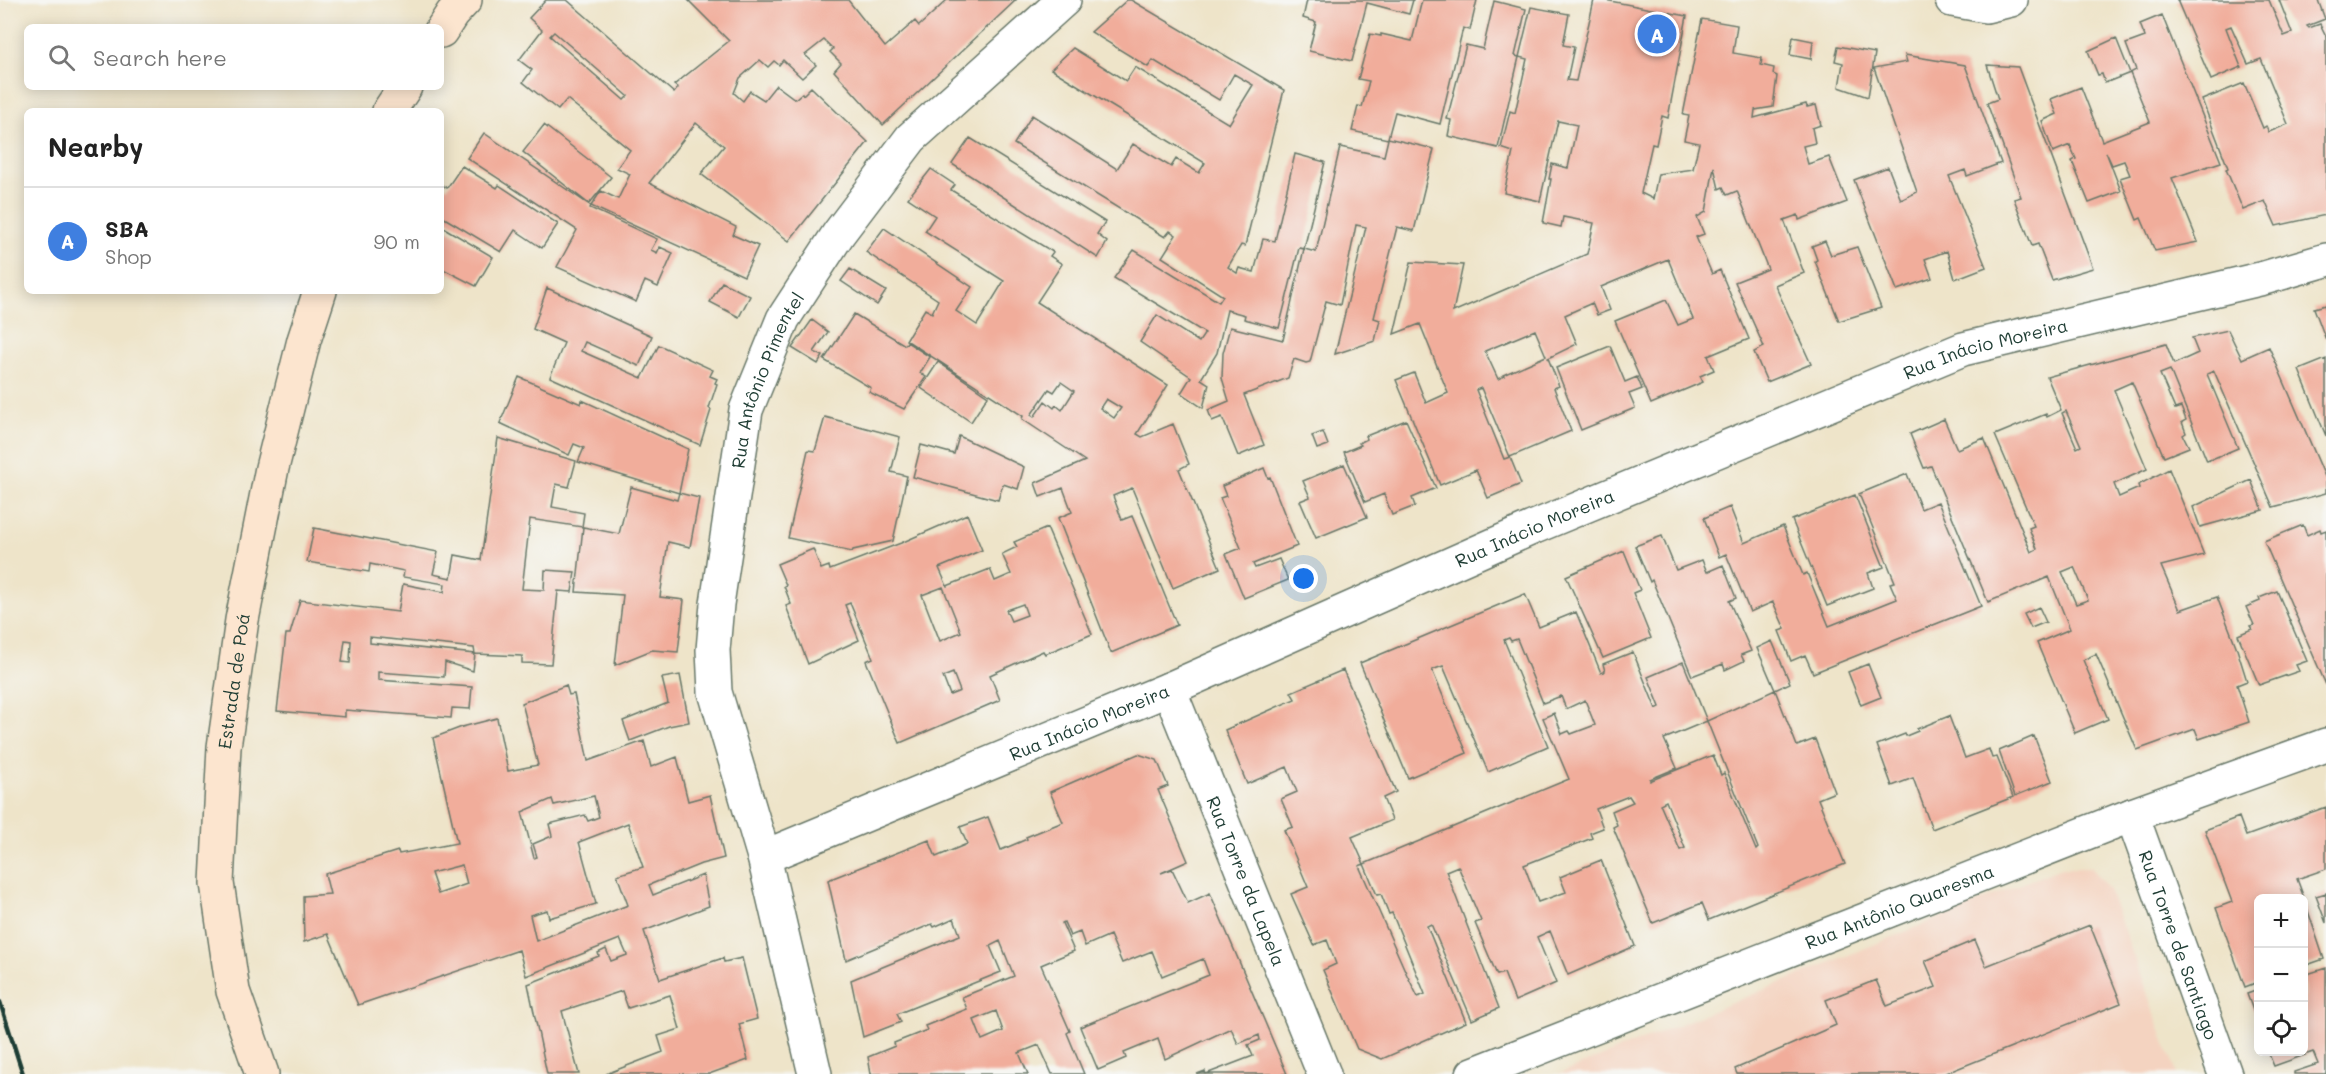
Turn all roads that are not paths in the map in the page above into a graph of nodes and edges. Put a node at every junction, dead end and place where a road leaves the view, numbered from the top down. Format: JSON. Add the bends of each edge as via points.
{"nodes":[{"id":1,"x":465,"y":0,"type":"edge"},
{"id":2,"x":1064,"y":0,"type":"edge"},
{"id":3,"x":1952,"y":0,"type":"edge"},
{"id":4,"x":2011,"y":0,"type":"edge"},
{"id":5,"x":444,"y":27,"type":"edge"},
{"id":6,"x":403,"y":90,"type":"edge"},
{"id":7,"x":392,"y":108,"type":"edge"},
{"id":8,"x":2326,"y":260,"type":"edge"},
{"id":9,"x":319,"y":294,"type":"edge"},
{"id":10,"x":1169,"y":689,"type":"junction"},
{"id":11,"x":2326,"y":745,"type":"edge"},
{"id":12,"x":2132,"y":815,"type":"junction"},
{"id":13,"x":764,"y":857,"type":"junction"},
{"id":14,"x":262,"y":1074,"type":"edge"},
{"id":15,"x":816,"y":1074,"type":"edge"},
{"id":16,"x":1324,"y":1074,"type":"edge"},
{"id":17,"x":1473,"y":1074,"type":"edge"},
{"id":18,"x":2225,"y":1074,"type":"edge"}],
"edges":[{"from":1,"to":5,"type":"main road"},
{"from":2,"to":13,"type":"street","name":"Rua Antônio Pimentel","via":[[911,138],[839,233],[783,319],[746,410],[713,650],[716,692]]},
{"from":3,"to":4,"type":"street","via":[[1986,6]]},
{"from":6,"to":7,"type":"main road"},
{"from":8,"to":10,"type":"street","name":"Rua Inácio Moreira","via":[[1963,349],[1532,528]]},
{"from":9,"to":14,"type":"main road","name":"Estrada de Poá","via":[[272,468],[242,620],[225,747],[217,883],[233,991]]},
{"from":10,"to":13,"type":"street","name":"Rua Inácio Moreira"},
{"from":10,"to":16,"type":"street","name":"Rua Torre da Lapela"},
{"from":11,"to":12,"type":"street","name":"Rua Antônio Quaresma"},
{"from":12,"to":17,"type":"street","name":"Rua Antônio Quaresma"},
{"from":12,"to":18,"type":"street","name":"Rua Torre de Santiago"},
{"from":13,"to":15,"type":"street","name":"Rua Antônio Pimentel"}]}
